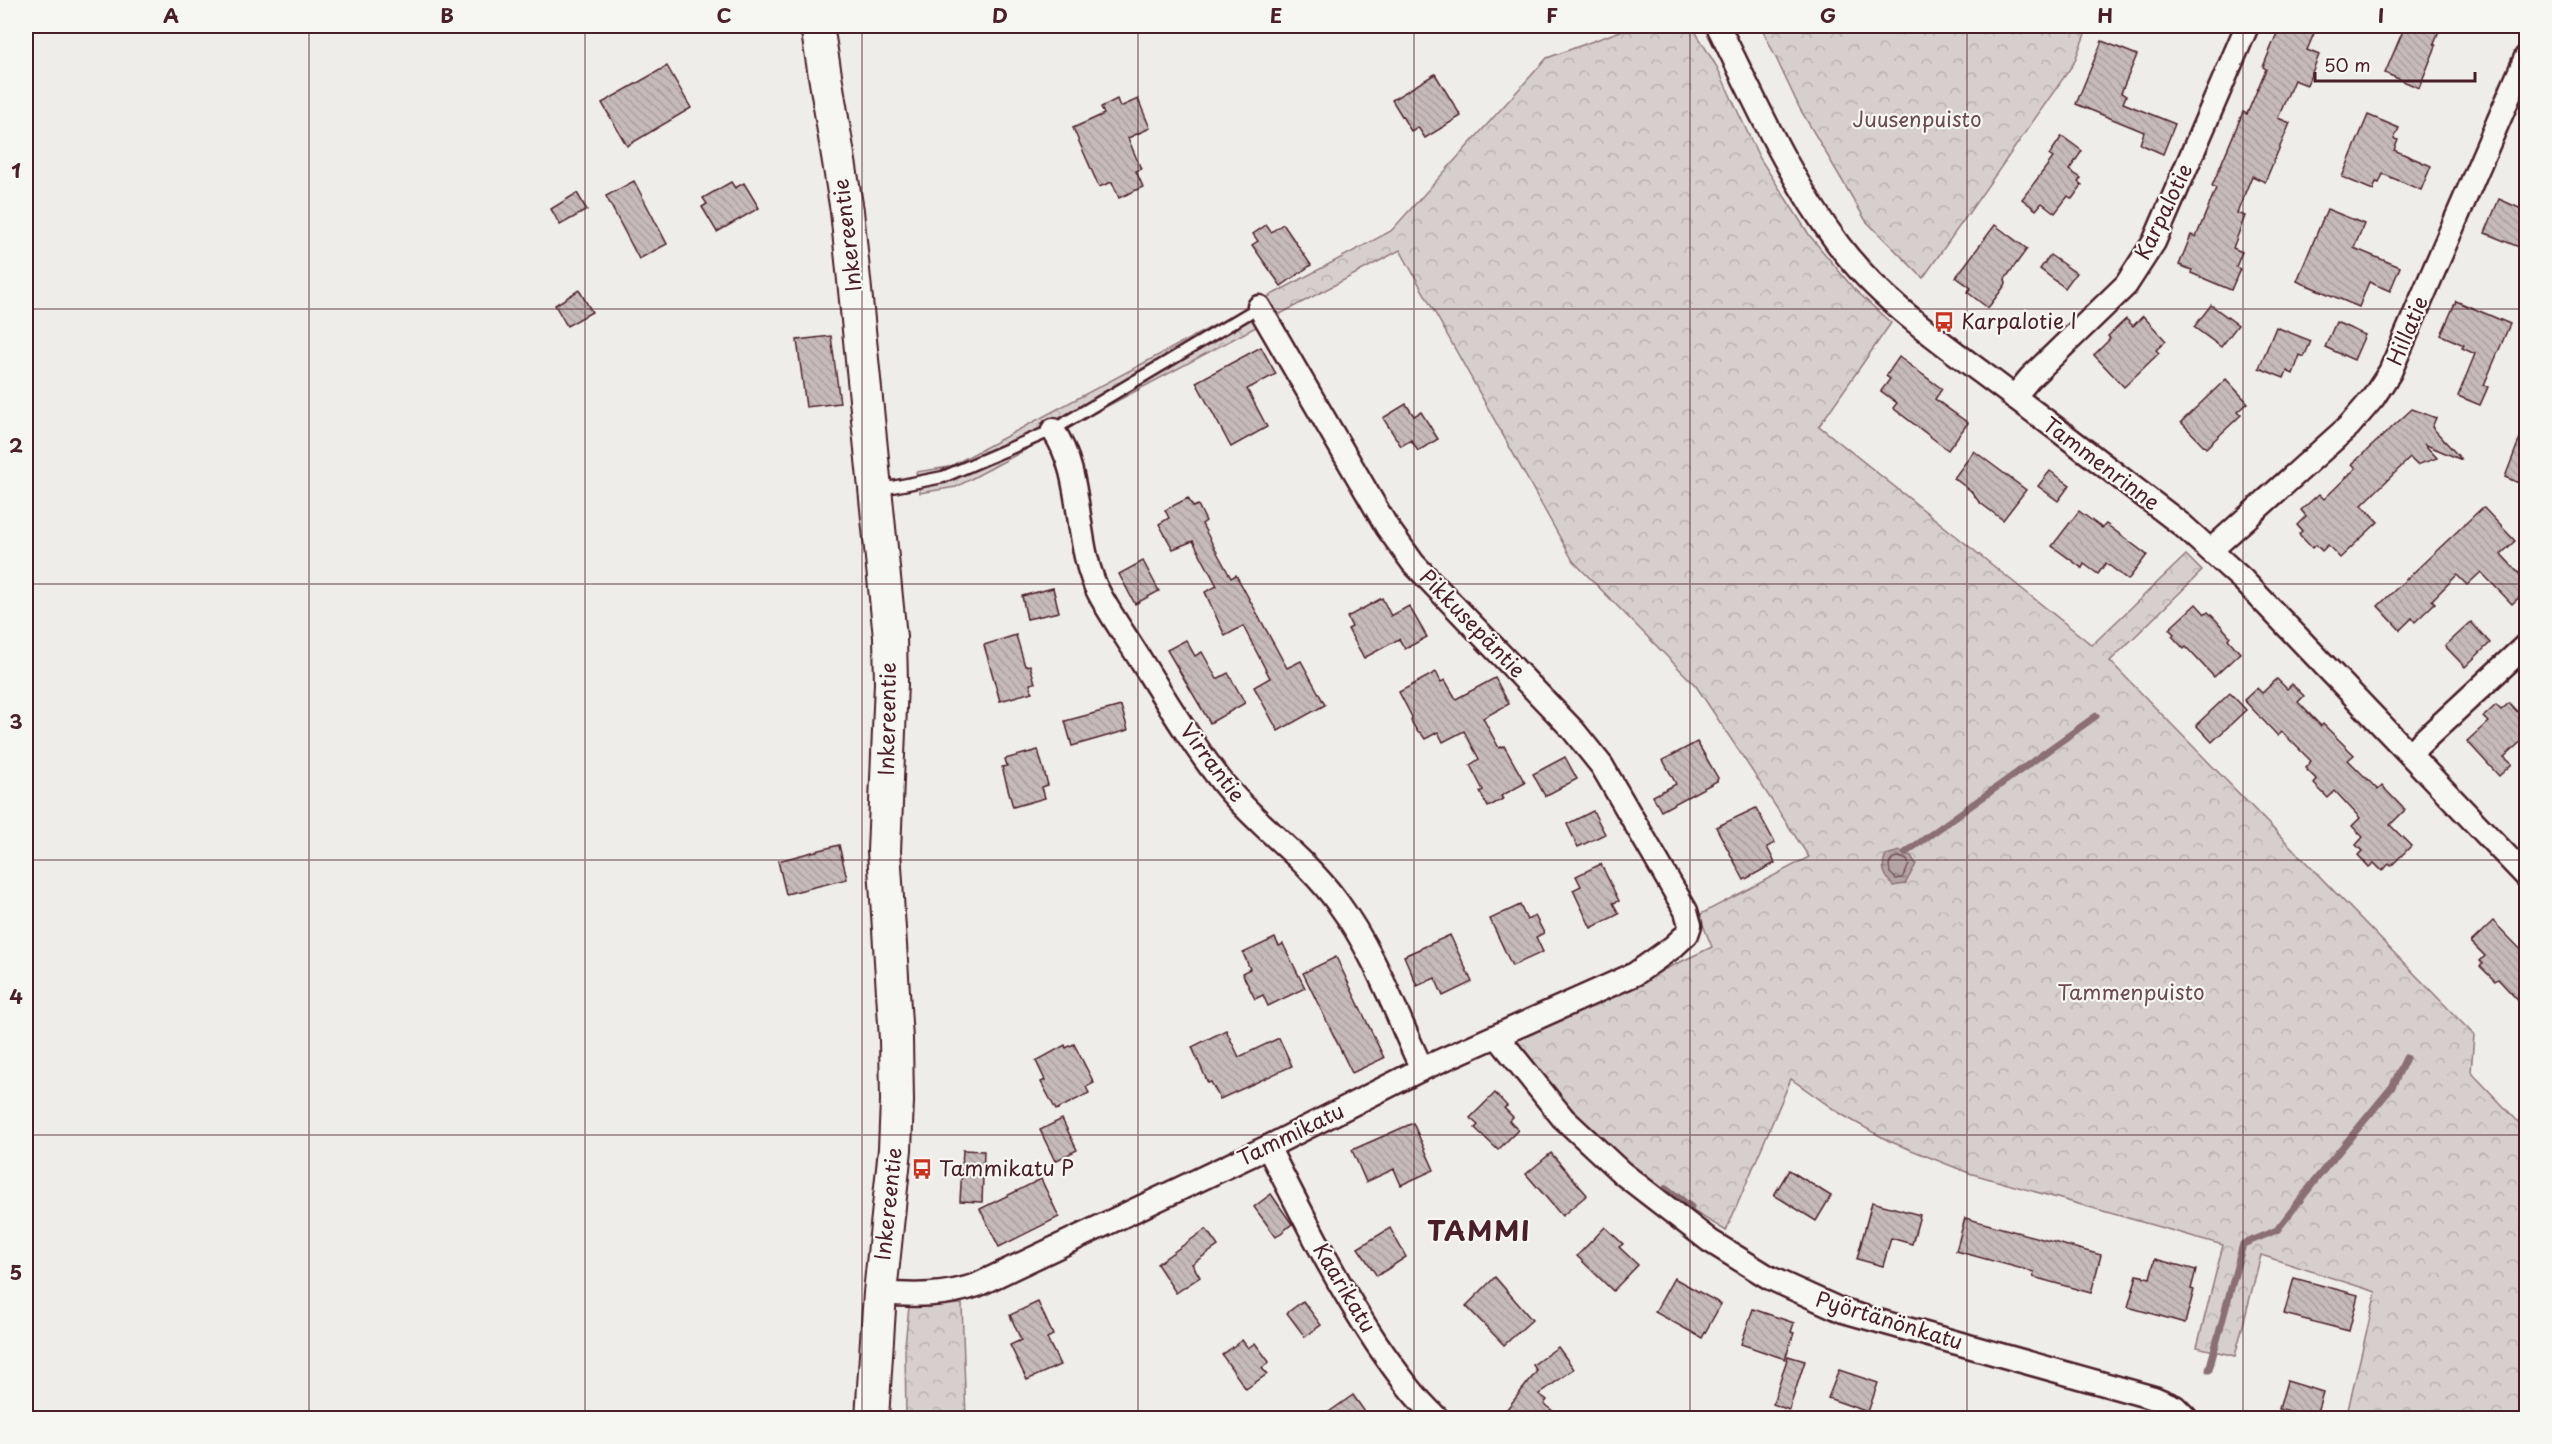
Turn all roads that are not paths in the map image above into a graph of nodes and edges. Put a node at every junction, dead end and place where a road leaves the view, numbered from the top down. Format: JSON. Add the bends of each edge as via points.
{"nodes":[{"id":1,"x":817,"y":26,"type":"edge"},
{"id":2,"x":1718,"y":26,"type":"edge"},
{"id":3,"x":2247,"y":26,"type":"edge"},
{"id":4,"x":2526,"y":57,"type":"edge"},
{"id":5,"x":1259,"y":307,"type":"joint"},
{"id":6,"x":2014,"y":397,"type":"junction"},
{"id":7,"x":1053,"y":430,"type":"junction"},
{"id":8,"x":874,"y":490,"type":"junction"},
{"id":9,"x":2211,"y":550,"type":"junction"},
{"id":10,"x":2526,"y":645,"type":"edge"},
{"id":11,"x":2410,"y":753,"type":"junction"},
{"id":12,"x":2526,"y":876,"type":"edge"},
{"id":13,"x":1687,"y":934,"type":"joint"},
{"id":14,"x":1497,"y":1036,"type":"junction"},
{"id":15,"x":1422,"y":1070,"type":"junction"},
{"id":16,"x":1268,"y":1147,"type":"junction"},
{"id":17,"x":880,"y":1293,"type":"junction"},
{"id":18,"x":873,"y":1418,"type":"edge"},
{"id":19,"x":1437,"y":1419,"type":"edge"},
{"id":20,"x":2186,"y":1419,"type":"edge"}],
"edges":[{"from":1,"to":8,"type":"street","name":"Inkereentie","via":[[847,212]]},
{"from":2,"to":6,"type":"street","name":"Tammenrinne","via":[[1778,149],[1838,245],[1896,305]]},
{"from":3,"to":6,"type":"street","name":"Karpalotie","via":[[2154,242],[2126,285]]},
{"from":4,"to":9,"type":"street","name":"Hillatie","via":[[2390,372],[2349,426]]},
{"from":5,"to":7,"type":"lane"},
{"from":5,"to":13,"type":"street","name":"Pikkusepäntie","via":[[1387,527],[1413,563],[1573,730],[1602,766],[1686,911],[1690,925]]},
{"from":6,"to":9,"type":"street","name":"Tammenrinne"},
{"from":7,"to":8,"type":"lane","via":[[943,477]]},
{"from":7,"to":15,"type":"street","name":"Virrantie","via":[[1071,469],[1086,560],[1099,593],[1222,782],[1311,869],[1351,921]]},
{"from":8,"to":17,"type":"street","name":"Inkereentie","via":[[890,638],[884,851],[897,1090],[896,1149]]},
{"from":9,"to":11,"type":"street","name":"Tammenrinne"},
{"from":10,"to":11,"type":"street"},
{"from":11,"to":12,"type":"street","name":"Tammenrinne"},
{"from":13,"to":14,"type":"street","name":"Tammikatu","via":[[1635,974]]},
{"from":14,"to":15,"type":"street","name":"Tammikatu"},
{"from":14,"to":20,"type":"street","name":"Pyörtänönkatu","via":[[1563,1118],[1622,1173],[1710,1241],[1770,1278],[1843,1311],[2154,1398],[2175,1407]]},
{"from":15,"to":16,"type":"street","name":"Tammikatu"},
{"from":16,"to":17,"type":"street","name":"Tammikatu","via":[[978,1285],[929,1296]]},
{"from":16,"to":19,"type":"street","name":"Kaarikatu","via":[[1324,1259],[1353,1307],[1391,1365]]},
{"from":17,"to":18,"type":"street","name":"Inkereentie"}]}
